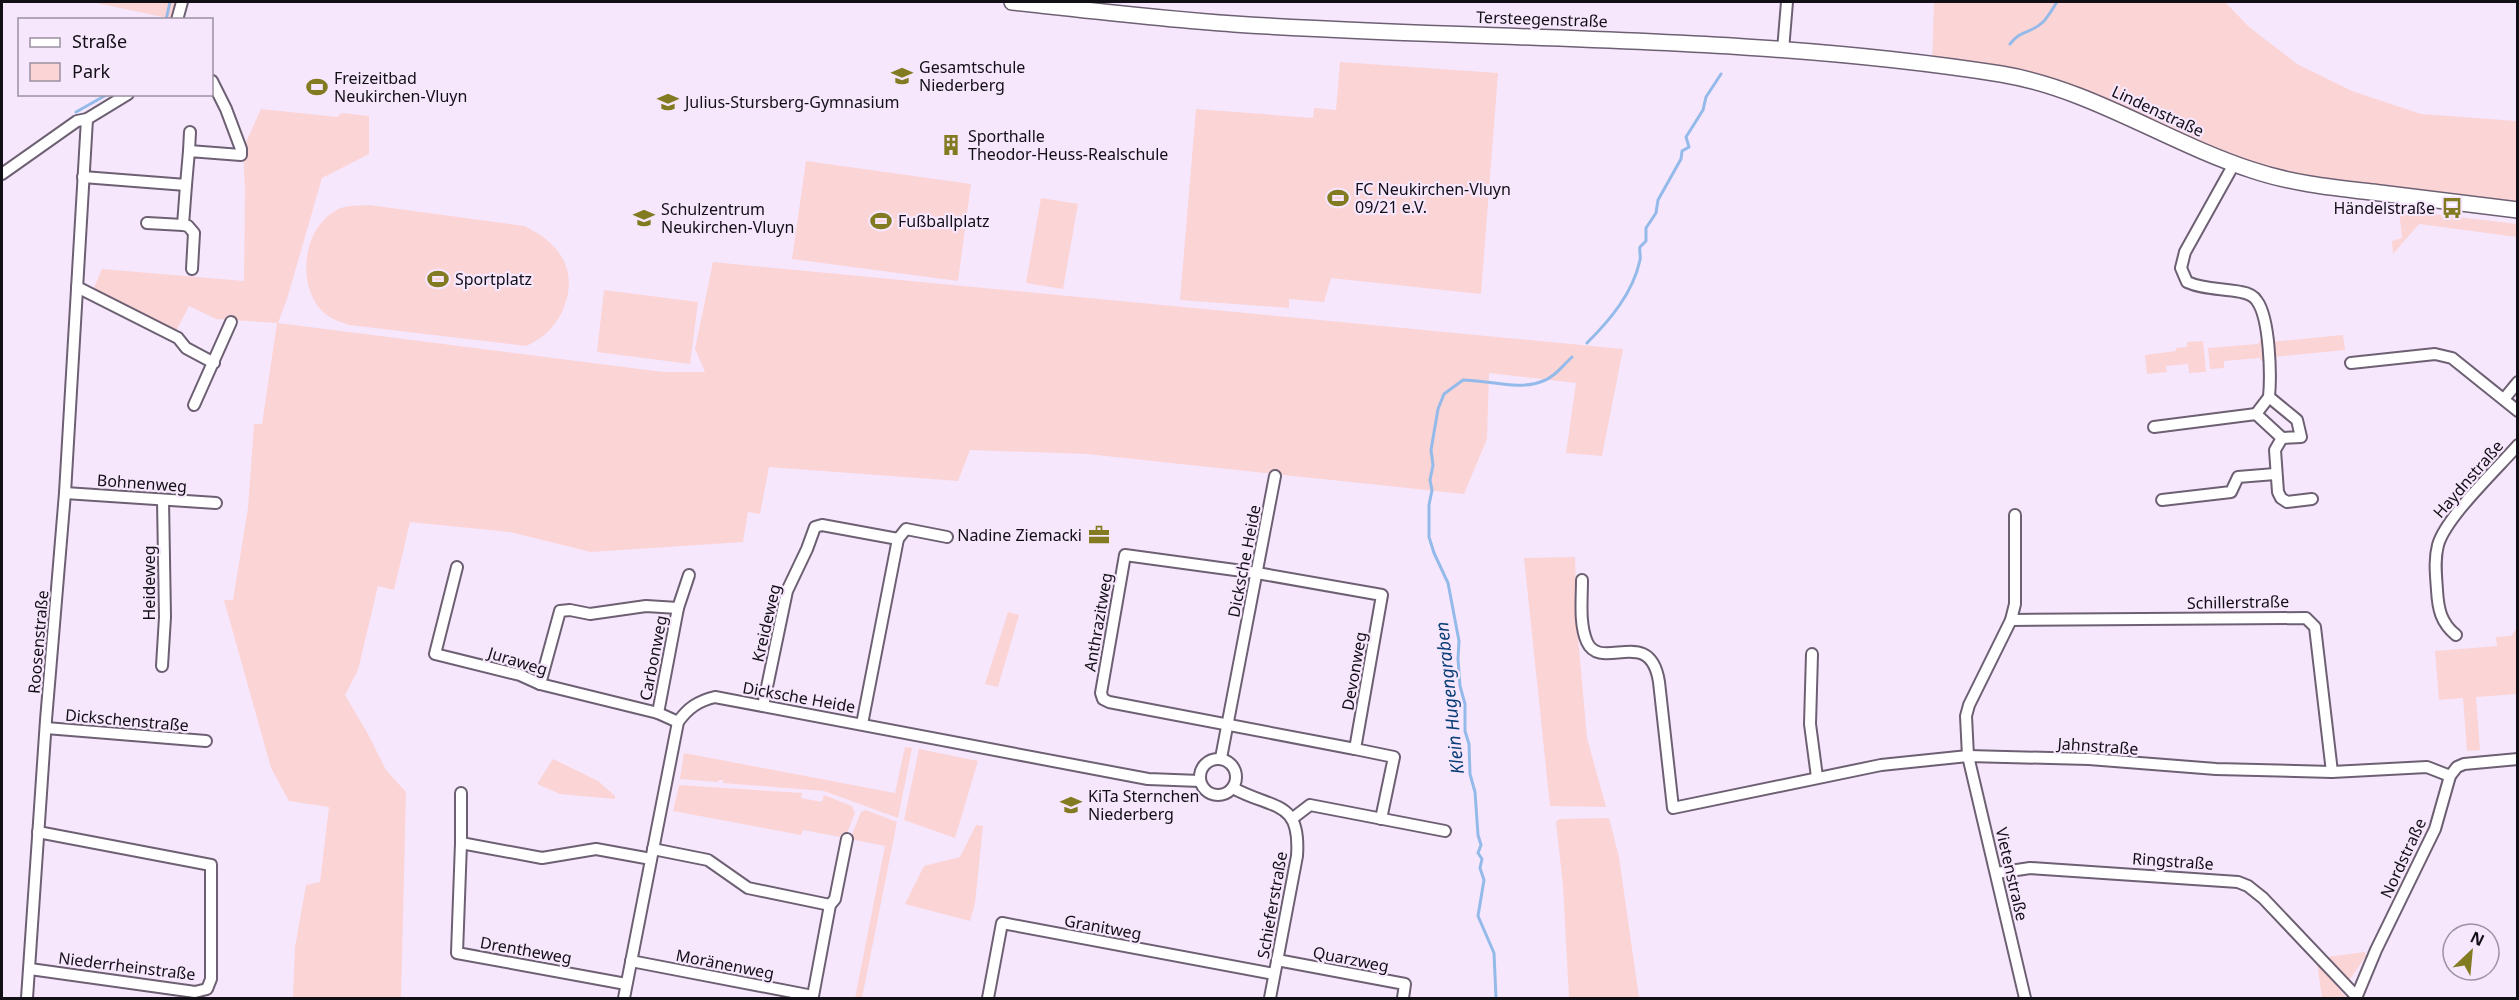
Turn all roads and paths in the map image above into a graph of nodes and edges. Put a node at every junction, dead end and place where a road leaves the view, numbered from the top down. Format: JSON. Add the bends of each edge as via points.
{"nodes":[{"id":1,"x":182,"y":2,"type":"edge"},
{"id":2,"x":1012,"y":2,"type":"edge"},
{"id":3,"x":1787,"y":2,"type":"edge"},
{"id":4,"x":178,"y":18,"type":"edge"},
{"id":5,"x":1783,"y":50,"type":"junction"},
{"id":6,"x":213,"y":83,"type":"edge"},
{"id":7,"x":125,"y":96,"type":"edge"},
{"id":8,"x":87,"y":119,"type":"junction"},
{"id":9,"x":190,"y":132,"type":"dead end"},
{"id":10,"x":189,"y":151,"type":"junction"},
{"id":11,"x":2234,"y":164,"type":"junction"},
{"id":12,"x":2,"y":174,"type":"edge"},
{"id":13,"x":83,"y":177,"type":"junction"},
{"id":14,"x":186,"y":185,"type":"junction"},
{"id":15,"x":2517,"y":210,"type":"edge"},
{"id":16,"x":147,"y":223,"type":"dead end"},
{"id":17,"x":183,"y":225,"type":"junction"},
{"id":18,"x":192,"y":269,"type":"dead end"},
{"id":19,"x":77,"y":287,"type":"junction"},
{"id":20,"x":231,"y":322,"type":"dead end"},
{"id":21,"x":214,"y":363,"type":"junction"},
{"id":22,"x":2351,"y":363,"type":"dead end"},
{"id":23,"x":2517,"y":382,"type":"edge"},
{"id":24,"x":2269,"y":398,"type":"junction"},
{"id":25,"x":2504,"y":399,"type":"junction"},
{"id":26,"x":194,"y":405,"type":"dead end"},
{"id":27,"x":2517,"y":411,"type":"edge"},
{"id":28,"x":2256,"y":414,"type":"junction"},
{"id":29,"x":2154,"y":427,"type":"dead end"},
{"id":30,"x":2282,"y":438,"type":"junction"},
{"id":31,"x":2517,"y":445,"type":"edge"},
{"id":32,"x":2275,"y":474,"type":"junction"},
{"id":33,"x":1275,"y":476,"type":"dead end"},
{"id":34,"x":65,"y":493,"type":"junction"},
{"id":35,"x":2312,"y":499,"type":"dead end"},
{"id":36,"x":163,"y":500,"type":"junction"},
{"id":37,"x":2162,"y":500,"type":"dead end"},
{"id":38,"x":216,"y":503,"type":"dead end"},
{"id":39,"x":2015,"y":515,"type":"dead end"},
{"id":40,"x":946,"y":537,"type":"dead end"},
{"id":41,"x":897,"y":539,"type":"junction"},
{"id":42,"x":457,"y":567,"type":"dead end"},
{"id":43,"x":1257,"y":573,"type":"junction"},
{"id":44,"x":689,"y":575,"type":"dead end"},
{"id":45,"x":1582,"y":580,"type":"dead end"},
{"id":46,"x":678,"y":608,"type":"junction"},
{"id":47,"x":2010,"y":620,"type":"junction"},
{"id":48,"x":2456,"y":635,"type":"dead end"},
{"id":49,"x":1812,"y":654,"type":"dead end"},
{"id":50,"x":162,"y":666,"type":"dead end"},
{"id":51,"x":540,"y":684,"type":"junction"},
{"id":52,"x":763,"y":706,"type":"junction"},
{"id":53,"x":658,"y":713,"type":"junction"},
{"id":54,"x":678,"y":722,"type":"junction"},
{"id":55,"x":862,"y":724,"type":"junction"},
{"id":56,"x":1228,"y":725,"type":"junction"},
{"id":57,"x":46,"y":728,"type":"junction"},
{"id":58,"x":206,"y":741,"type":"dead end"},
{"id":59,"x":1355,"y":749,"type":"junction"},
{"id":60,"x":1968,"y":756,"type":"junction"},
{"id":61,"x":1221,"y":758,"type":"junction"},
{"id":62,"x":2517,"y":759,"type":"edge"},
{"id":63,"x":2332,"y":772,"type":"junction"},
{"id":64,"x":2450,"y":776,"type":"junction"},
{"id":65,"x":1817,"y":777,"type":"junction"},
{"id":66,"x":1200,"y":781,"type":"junction"},
{"id":67,"x":1233,"y":788,"type":"junction"},
{"id":68,"x":461,"y":794,"type":"dead end"},
{"id":69,"x":1293,"y":818,"type":"junction"},
{"id":70,"x":1381,"y":819,"type":"junction"},
{"id":71,"x":1445,"y":831,"type":"dead end"},
{"id":72,"x":38,"y":832,"type":"junction"},
{"id":73,"x":847,"y":839,"type":"dead end"},
{"id":74,"x":460,"y":843,"type":"junction"},
{"id":75,"x":652,"y":854,"type":"junction"},
{"id":76,"x":1997,"y":873,"type":"junction"},
{"id":77,"x":830,"y":905,"type":"junction"},
{"id":78,"x":1277,"y":960,"type":"junction"},
{"id":79,"x":631,"y":961,"type":"junction"},
{"id":80,"x":30,"y":969,"type":"junction"},
{"id":81,"x":1274,"y":974,"type":"junction"},
{"id":82,"x":626,"y":984,"type":"junction"},
{"id":83,"x":813,"y":997,"type":"edge"},
{"id":84,"x":2356,"y":997,"type":"edge"},
{"id":85,"x":27,"y":999,"type":"edge"},
{"id":86,"x":624,"y":999,"type":"edge"},
{"id":87,"x":988,"y":999,"type":"edge"},
{"id":88,"x":1270,"y":999,"type":"edge"},
{"id":89,"x":1403,"y":999,"type":"edge"},
{"id":90,"x":2025,"y":999,"type":"edge"}],
"edges":[{"from":1,"to":4,"type":"street"},
{"from":2,"to":5,"type":"street","name":"Tersteegenstraße","via":[[1233,24],[1642,40]]},
{"from":3,"to":5,"type":"street"},
{"from":5,"to":11,"type":"street","name":"Lindenstraße","via":[[1932,64],[2039,82],[2076,94]]},
{"from":6,"to":10,"type":"street","via":[[241,155]]},
{"from":7,"to":8,"type":"street"},
{"from":8,"to":12,"type":"street","via":[[77,121]]},
{"from":8,"to":13,"type":"street","name":"Roosenstraße"},
{"from":9,"to":10,"type":"street"},
{"from":10,"to":14,"type":"street"},
{"from":11,"to":15,"type":"street","name":"Lindenstraße","via":[[2313,184]]},
{"from":11,"to":24,"type":"street","via":[[2185,252],[2181,268],[2187,282],[2199,288],[2242,292],[2255,298],[2264,319]]},
{"from":13,"to":14,"type":"street"},
{"from":13,"to":19,"type":"street","name":"Roosenstraße"},
{"from":14,"to":17,"type":"street"},
{"from":16,"to":17,"type":"street"},
{"from":17,"to":18,"type":"street","via":[[194,233]]},
{"from":19,"to":21,"type":"street","via":[[178,338],[186,348]]},
{"from":19,"to":34,"type":"street","name":"Roosenstraße"},
{"from":20,"to":21,"type":"street"},
{"from":21,"to":26,"type":"street"},
{"from":22,"to":25,"type":"street","via":[[2435,354],[2452,358]]},
{"from":23,"to":25,"type":"street"},
{"from":24,"to":28,"type":"street"},
{"from":24,"to":30,"type":"street","via":[[2297,420],[2301,430],[2301,437]]},
{"from":25,"to":27,"type":"street"},
{"from":28,"to":29,"type":"street"},
{"from":28,"to":30,"type":"street"},
{"from":30,"to":32,"type":"street","via":[[2275,450]]},
{"from":31,"to":48,"type":"street","name":"Haydnstraße","via":[[2449,522],[2438,545],[2438,609]]},
{"from":32,"to":35,"type":"street","via":[[2281,498],[2287,502]]},
{"from":32,"to":37,"type":"street","via":[[2238,477],[2231,492]]},
{"from":33,"to":43,"type":"street","name":"Dicksche Heide"},
{"from":34,"to":36,"type":"street","name":"Bohnenweg"},
{"from":34,"to":57,"type":"street","name":"Roosenstraße"},
{"from":36,"to":38,"type":"street","name":"Bohnenweg"},
{"from":36,"to":50,"type":"street","name":"Heideweg"},
{"from":39,"to":47,"type":"street","via":[[2015,604]]},
{"from":40,"to":41,"type":"street","name":"Kreideweg","via":[[906,529]]},
{"from":41,"to":52,"type":"street","name":"Kreideweg","via":[[815,527],[787,591]]},
{"from":41,"to":55,"type":"street"},
{"from":42,"to":51,"type":"street","name":"Juraweg","via":[[435,654]]},
{"from":43,"to":56,"type":"street","name":"Dicksche Heide"},
{"from":43,"to":56,"type":"street","name":"Anthrazitweg","via":[[1125,555],[1103,699]]},
{"from":43,"to":59,"type":"street","name":"Devonweg","via":[[1382,595]]},
{"from":44,"to":46,"type":"street","name":"Carbonweg"},
{"from":45,"to":65,"type":"street","name":"Jahnstraße","via":[[1583,623],[1591,648],[1607,654],[1639,651],[1653,662],[1659,682],[1673,808]]},
{"from":46,"to":51,"type":"street","name":"Carbonweg","via":[[646,606],[590,614],[560,611]]},
{"from":46,"to":53,"type":"street","name":"Carbonweg"},
{"from":47,"to":60,"type":"street","via":[[1969,705]]},
{"from":47,"to":63,"type":"street","name":"Schillerstraße","via":[[2306,618],[2315,627]]},
{"from":49,"to":65,"type":"street","via":[[1810,724]]},
{"from":51,"to":53,"type":"street","name":"Juraweg"},
{"from":52,"to":54,"type":"street","name":"Dicksche Heide","via":[[715,697],[695,704]]},
{"from":52,"to":55,"type":"street","name":"Dicksche Heide"},
{"from":53,"to":54,"type":"street","name":"Juraweg"},
{"from":54,"to":75,"type":"street"},
{"from":55,"to":66,"type":"street","name":"Dicksche Heide","via":[[1148,779]]},
{"from":56,"to":59,"type":"street"},
{"from":56,"to":61,"type":"street","name":"Dicksche Heide"},
{"from":57,"to":58,"type":"street","name":"Dickschenstraße"},
{"from":57,"to":72,"type":"street","name":"Roosenstraße"},
{"from":59,"to":70,"type":"street","via":[[1394,757]]},
{"from":60,"to":63,"type":"street","name":"Jahnstraße"},
{"from":60,"to":65,"type":"street","name":"Jahnstraße","via":[[1881,765]]},
{"from":60,"to":76,"type":"street","name":"Vietenstraße"},
{"from":61,"to":66,"type":"street","via":[[1204,764]]},
{"from":61,"to":67,"type":"street","via":[[1235,770]]},
{"from":62,"to":64,"type":"street","via":[[2464,764]]},
{"from":63,"to":64,"type":"street","name":"Jahnstraße","via":[[2427,767]]},
{"from":64,"to":84,"type":"street","name":"Nordstraße","via":[[2435,829]]},
{"from":66,"to":67,"type":"street","name":"Dicksche Heide","via":[[1211,794],[1223,795]]},
{"from":67,"to":69,"type":"street","via":[[1281,808]]},
{"from":68,"to":74,"type":"street","name":"Drentheweg"},
{"from":69,"to":70,"type":"street","via":[[1310,805]]},
{"from":69,"to":78,"type":"street","name":"Schieferstraße","via":[[1298,834],[1297,856]]},
{"from":70,"to":71,"type":"street"},
{"from":72,"to":80,"type":"street","name":"Roosenstraße"},
{"from":72,"to":80,"type":"street","name":"Niederrheinstraße","via":[[212,865],[211,979],[207,988],[195,992]]},
{"from":73,"to":77,"type":"street","name":"Moränenweg","via":[[835,899]]},
{"from":74,"to":75,"type":"street","via":[[542,858],[596,849]]},
{"from":74,"to":82,"type":"street","name":"Drentheweg","via":[[458,953]]},
{"from":75,"to":77,"type":"street","via":[[708,860],[748,888]]},
{"from":75,"to":79,"type":"street"},
{"from":76,"to":84,"type":"street","name":"Ringstraße","via":[[2030,868],[2238,882],[2263,898]]},
{"from":76,"to":90,"type":"street","name":"Vietenstraße"},
{"from":77,"to":83,"type":"street","name":"Moränenweg"},
{"from":78,"to":81,"type":"street","name":"Schieferstraße"},
{"from":78,"to":89,"type":"street","name":"Quarzweg","via":[[1406,984]]},
{"from":79,"to":82,"type":"street"},
{"from":79,"to":83,"type":"street","name":"Moränenweg"},
{"from":80,"to":85,"type":"street","name":"Roosenstraße"},
{"from":81,"to":87,"type":"street","name":"Granitweg","via":[[1002,923]]},
{"from":81,"to":88,"type":"street","name":"Schieferstraße"},
{"from":82,"to":86,"type":"street"}]}
